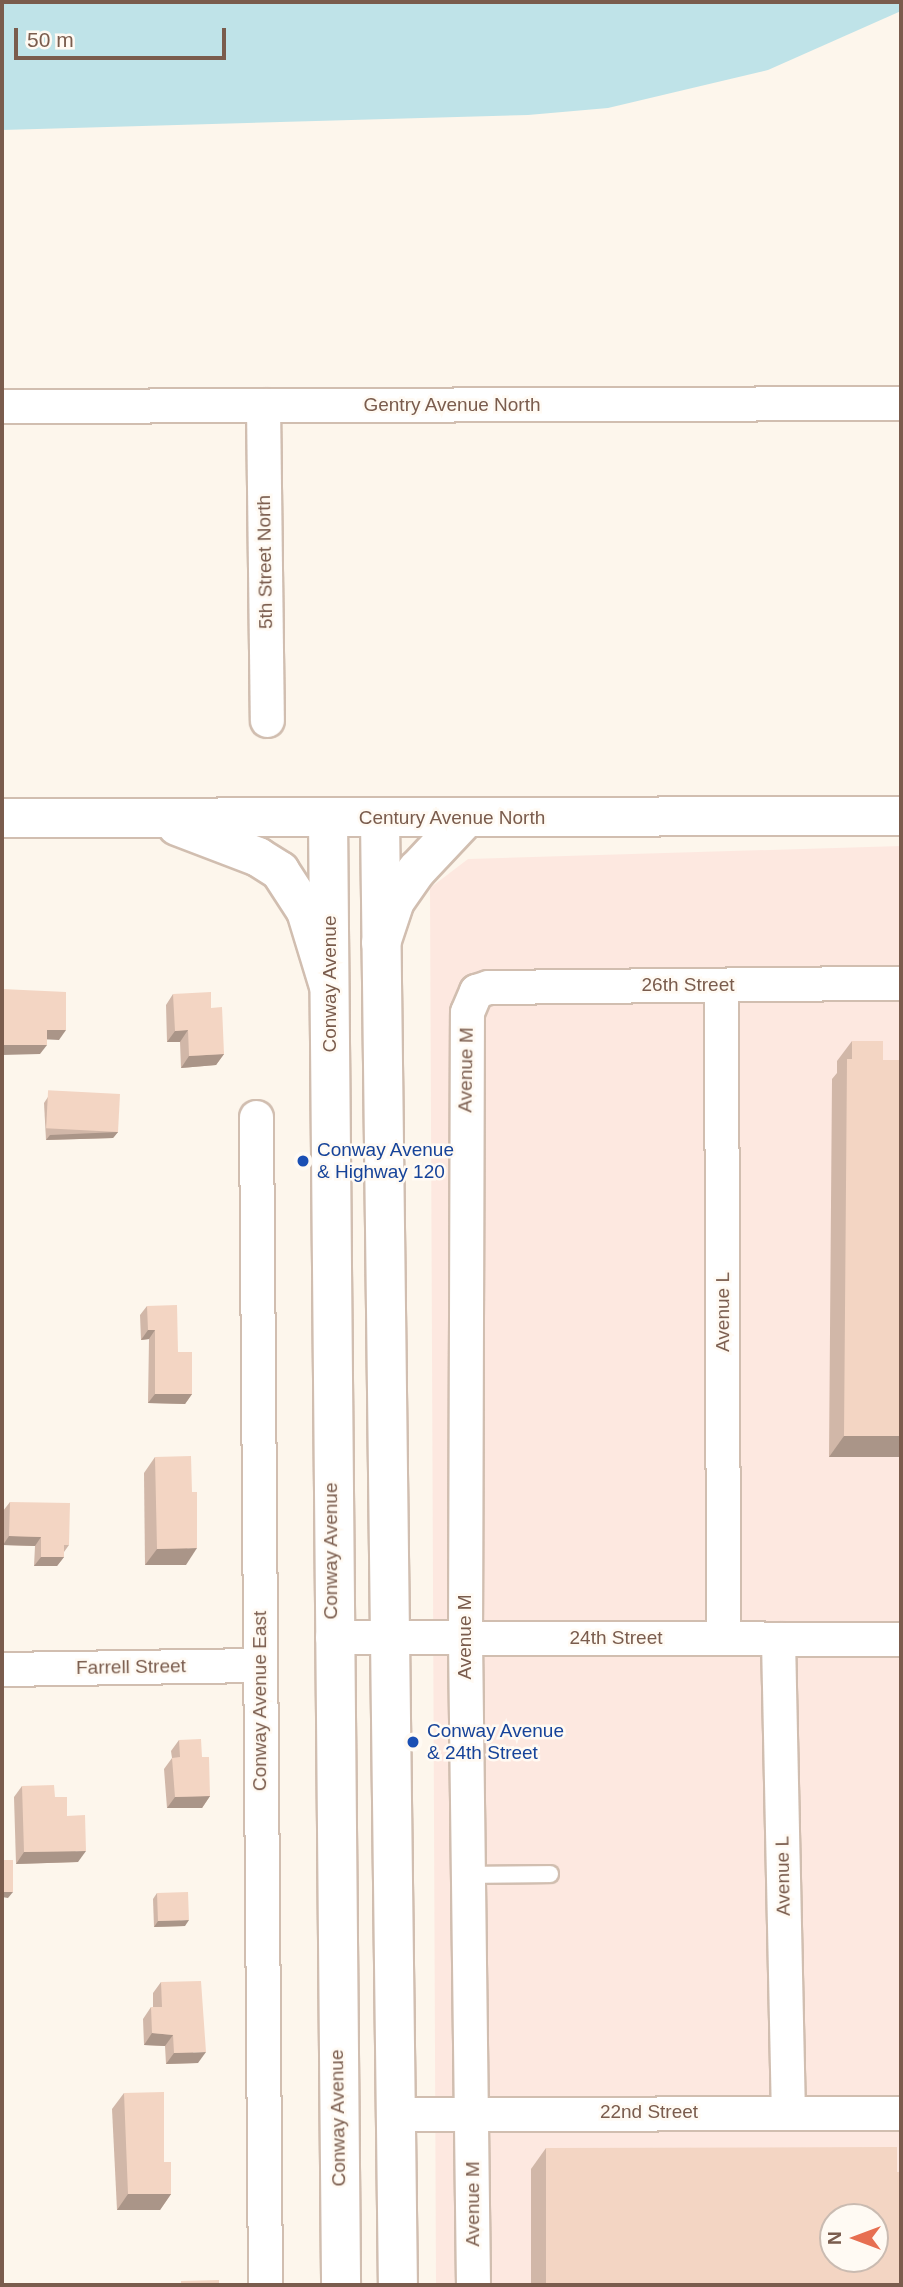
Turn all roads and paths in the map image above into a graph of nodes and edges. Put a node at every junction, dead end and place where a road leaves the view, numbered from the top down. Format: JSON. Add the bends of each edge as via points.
{"nodes":[{"id":1,"x":901,"y":403,"type":"edge"},
{"id":2,"x":264,"y":405,"type":"junction"},
{"id":3,"x":2,"y":406,"type":"edge"},
{"id":4,"x":267,"y":720,"type":"dead end"},
{"id":5,"x":901,"y":816,"type":"edge"},
{"id":6,"x":328,"y":817,"type":"junction"},
{"id":7,"x":2,"y":818,"type":"edge"},
{"id":8,"x":155,"y":818,"type":"junction"},
{"id":9,"x":380,"y":818,"type":"junction"},
{"id":10,"x":466,"y":818,"type":"junction"},
{"id":11,"x":381,"y":943,"type":"junction"},
{"id":12,"x":901,"y":984,"type":"edge"},
{"id":13,"x":329,"y":986,"type":"junction"},
{"id":14,"x":722,"y":986,"type":"junction"},
{"id":15,"x":476,"y":991,"type":"joint"},
{"id":16,"x":256,"y":1117,"type":"dead end"},
{"id":17,"x":332,"y":1637,"type":"junction"},
{"id":18,"x":391,"y":1637,"type":"junction"},
{"id":19,"x":465,"y":1638,"type":"junction"},
{"id":20,"x":723,"y":1638,"type":"junction"},
{"id":21,"x":778,"y":1639,"type":"junction"},
{"id":22,"x":901,"y":1639,"type":"edge"},
{"id":23,"x":260,"y":1665,"type":"junction"},
{"id":24,"x":2,"y":1669,"type":"edge"},
{"id":25,"x":550,"y":1874,"type":"dead end"},
{"id":26,"x":469,"y":1875,"type":"junction"},
{"id":27,"x":472,"y":2111,"type":"junction"},
{"id":28,"x":788,"y":2113,"type":"junction"},
{"id":29,"x":901,"y":2113,"type":"edge"},
{"id":30,"x":397,"y":2114,"type":"junction"},
{"id":31,"x":265,"y":2285,"type":"edge"},
{"id":32,"x":341,"y":2285,"type":"edge"},
{"id":33,"x":398,"y":2285,"type":"edge"},
{"id":34,"x":473,"y":2285,"type":"edge"}],
"edges":[{"from":1,"to":2,"type":"street","name":"Gentry Avenue North"},
{"from":2,"to":3,"type":"street","name":"Gentry Avenue North"},
{"from":2,"to":4,"type":"street","name":"5th Street North"},
{"from":5,"to":10,"type":"street","name":"Century Avenue North"},
{"from":6,"to":8,"type":"street","name":"Century Avenue North"},
{"from":6,"to":9,"type":"street","name":"Century Avenue North"},
{"from":6,"to":13,"type":"street","name":"Conway Avenue"},
{"from":7,"to":8,"type":"street","name":"Century Avenue North"},
{"from":8,"to":13,"type":"street","via":[[258,857],[280,871],[306,911]]},
{"from":9,"to":10,"type":"street","name":"Century Avenue North"},
{"from":9,"to":11,"type":"street"},
{"from":10,"to":11,"type":"street","via":[[410,880],[396,901]]},
{"from":11,"to":18,"type":"street"},
{"from":12,"to":14,"type":"street","name":"26th Street"},
{"from":13,"to":17,"type":"street","name":"Conway Avenue"},
{"from":14,"to":15,"type":"street","name":"26th Street","via":[[600,984]]},
{"from":14,"to":20,"type":"street","name":"Avenue L"},
{"from":15,"to":19,"type":"street","name":"Avenue M","via":[[465,1035]]},
{"from":16,"to":23,"type":"street","name":"Conway Avenue East"},
{"from":17,"to":18,"type":"street","name":"24th Street"},
{"from":17,"to":32,"type":"street","name":"Conway Avenue"},
{"from":18,"to":19,"type":"street","name":"24th Street"},
{"from":18,"to":30,"type":"street"},
{"from":19,"to":20,"type":"street","name":"24th Street"},
{"from":19,"to":26,"type":"street","name":"Avenue M"},
{"from":20,"to":21,"type":"street","name":"24th Street"},
{"from":21,"to":22,"type":"street","name":"24th Street"},
{"from":21,"to":28,"type":"street","name":"Avenue L"},
{"from":23,"to":24,"type":"street","name":"Farrell Street"},
{"from":23,"to":31,"type":"street","name":"Conway Avenue East"},
{"from":25,"to":26,"type":"lane"},
{"from":26,"to":27,"type":"street","name":"Avenue M"},
{"from":27,"to":28,"type":"street","name":"22nd Street"},
{"from":27,"to":30,"type":"street","name":"22nd Street"},
{"from":27,"to":34,"type":"street","name":"Avenue M"},
{"from":28,"to":29,"type":"street","name":"22nd Street"},
{"from":30,"to":33,"type":"street"}]}
